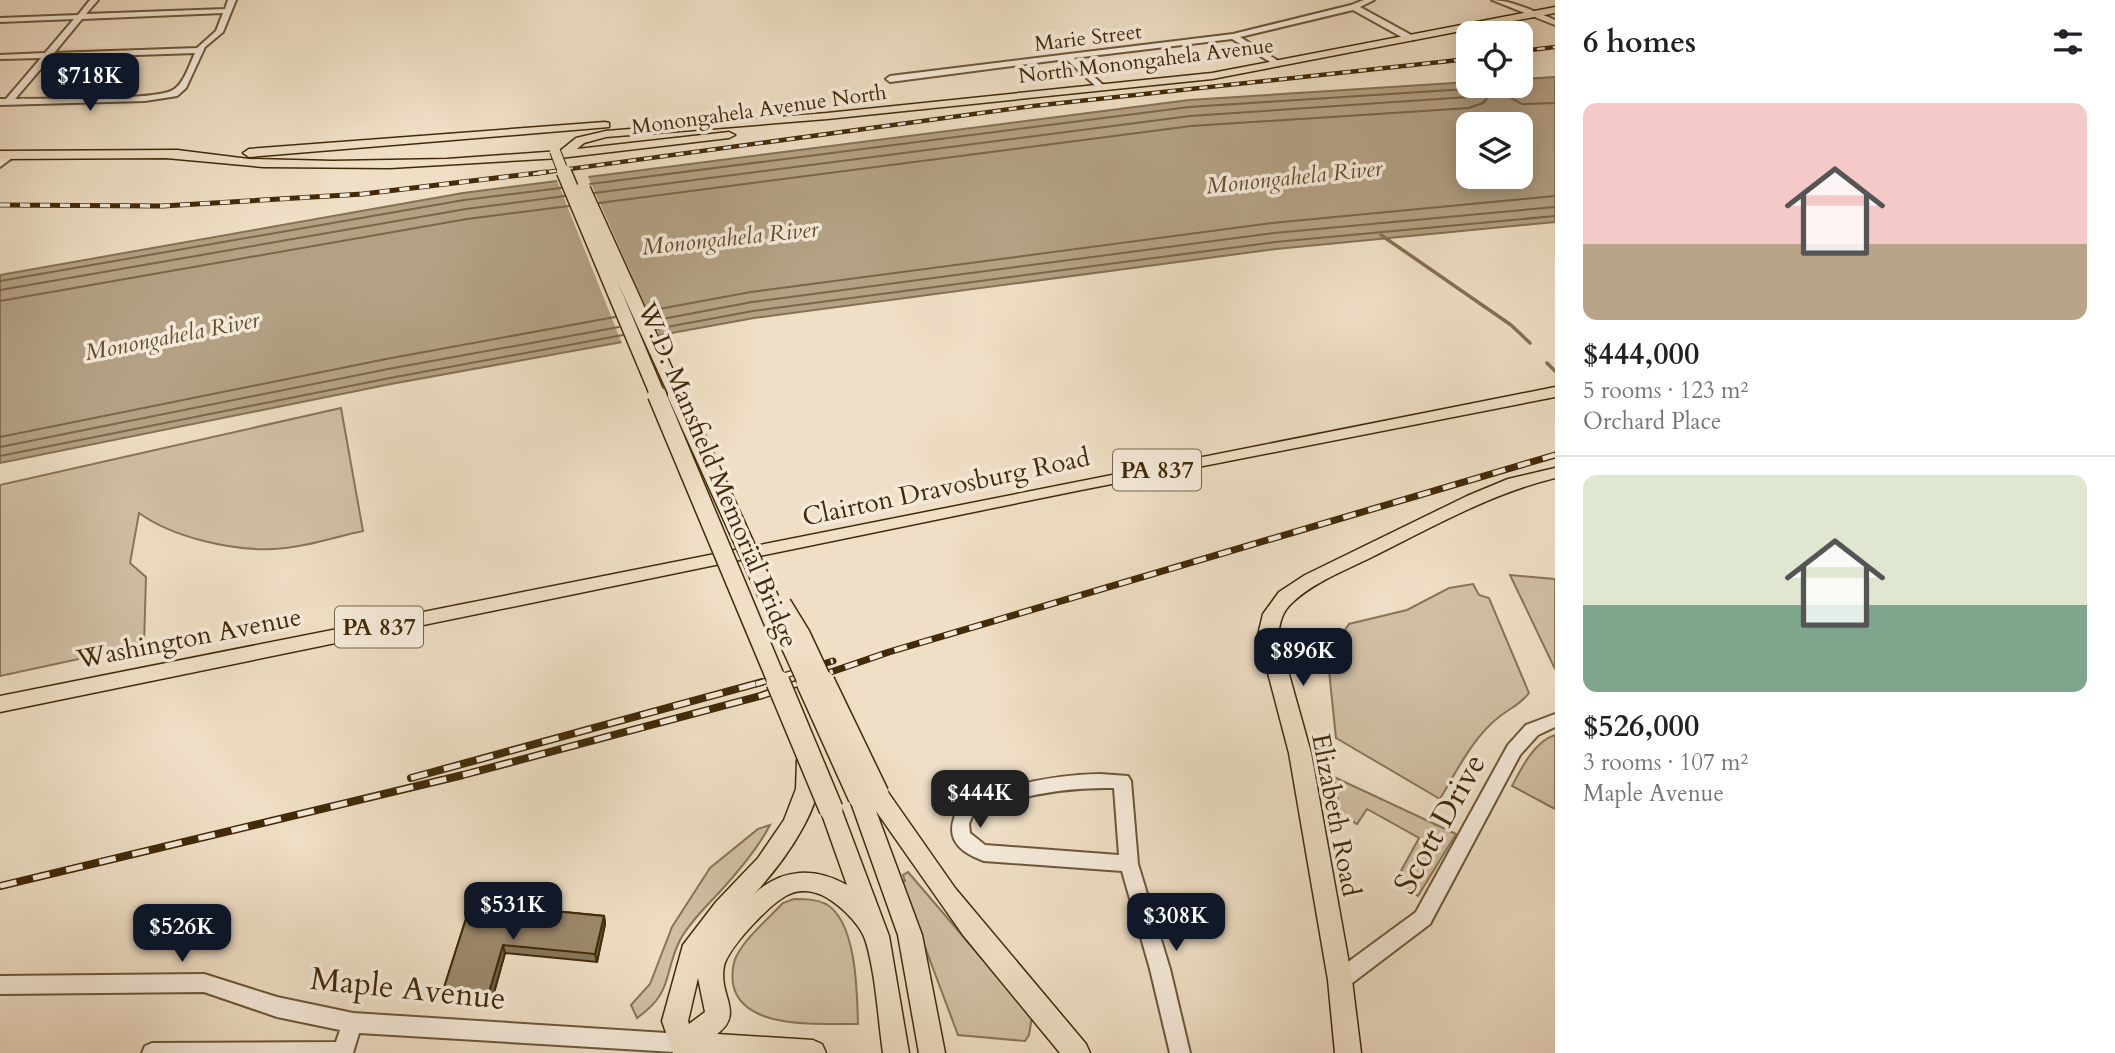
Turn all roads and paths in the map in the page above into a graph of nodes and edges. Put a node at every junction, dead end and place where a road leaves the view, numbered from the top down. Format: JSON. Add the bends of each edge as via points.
{"nodes":[{"id":1,"x":94,"y":0,"type":"edge"},
{"id":2,"x":232,"y":0,"type":"edge"},
{"id":3,"x":1370,"y":0,"type":"edge"},
{"id":4,"x":1496,"y":0,"type":"edge"},
{"id":5,"x":1354,"y":7,"type":"junction"},
{"id":6,"x":1555,"y":10,"type":"edge"},
{"id":7,"x":227,"y":11,"type":"junction"},
{"id":8,"x":1533,"y":15,"type":"junction"},
{"id":9,"x":79,"y":17,"type":"junction"},
{"id":10,"x":0,"y":20,"type":"edge"},
{"id":11,"x":1555,"y":23,"type":"edge"},
{"id":12,"x":1233,"y":36,"type":"junction"},
{"id":13,"x":1410,"y":38,"type":"junction"},
{"id":14,"x":201,"y":50,"type":"junction"},
{"id":15,"x":48,"y":55,"type":"junction"},
{"id":16,"x":0,"y":57,"type":"edge"},
{"id":17,"x":1069,"y":58,"type":"junction"},
{"id":18,"x":1277,"y":64,"type":"junction"},
{"id":19,"x":890,"y":79,"type":"dead end"},
{"id":20,"x":1100,"y":87,"type":"junction"},
{"id":21,"x":5,"y":102,"type":"edge"},
{"id":22,"x":905,"y":108,"type":"junction"},
{"id":23,"x":807,"y":113,"type":"junction"},
{"id":24,"x":319,"y":148,"type":"junction"},
{"id":25,"x":242,"y":153,"type":"junction"},
{"id":26,"x":560,"y":153,"type":"junction"},
{"id":27,"x":165,"y":154,"type":"junction"},
{"id":28,"x":6,"y":155,"type":"edge"},
{"id":29,"x":0,"y":163,"type":"edge"},
{"id":30,"x":1555,"y":392,"type":"edge"},
{"id":31,"x":1555,"y":473,"type":"edge"},
{"id":32,"x":751,"y":547,"type":"junction"},
{"id":33,"x":726,"y":557,"type":"junction"},
{"id":34,"x":0,"y":704,"type":"edge"},
{"id":35,"x":1555,"y":720,"type":"edge"},
{"id":36,"x":808,"y":749,"type":"junction"},
{"id":37,"x":868,"y":796,"type":"junction"},
{"id":38,"x":1129,"y":864,"type":"junction"},
{"id":39,"x":877,"y":936,"type":"junction"},
{"id":40,"x":1340,"y":980,"type":"junction"},
{"id":41,"x":0,"y":985,"type":"edge"},
{"id":42,"x":353,"y":1023,"type":"junction"},
{"id":43,"x":681,"y":1049,"type":"edge"},
{"id":44,"x":343,"y":1052,"type":"edge"},
{"id":45,"x":152,"y":1053,"type":"edge"},
{"id":46,"x":813,"y":1053,"type":"edge"},
{"id":47,"x":896,"y":1053,"type":"edge"},
{"id":48,"x":932,"y":1053,"type":"edge"},
{"id":49,"x":1077,"y":1053,"type":"edge"},
{"id":50,"x":1180,"y":1053,"type":"edge"},
{"id":51,"x":1348,"y":1053,"type":"edge"}],
"edges":[{"from":1,"to":9,"type":"street"},
{"from":2,"to":7,"type":"street"},
{"from":3,"to":5,"type":"street","name":"Marie Street"},
{"from":4,"to":8,"type":"street"},
{"from":5,"to":12,"type":"street","name":"Marie Street"},
{"from":5,"to":13,"type":"street"},
{"from":6,"to":8,"type":"main road","name":"North Monongahela Avenue"},
{"from":7,"to":9,"type":"street"},
{"from":7,"to":14,"type":"street","via":[[219,32]]},
{"from":8,"to":11,"type":"street"},
{"from":8,"to":13,"type":"main road","name":"North Monongahela Avenue"},
{"from":9,"to":10,"type":"street"},
{"from":9,"to":15,"type":"street"},
{"from":12,"to":17,"type":"street","name":"Marie Street"},
{"from":12,"to":18,"type":"street"},
{"from":13,"to":18,"type":"main road","name":"North Monongahela Avenue"},
{"from":14,"to":15,"type":"street"},
{"from":14,"to":21,"type":"street","via":[[182,88],[174,94]]},
{"from":15,"to":16,"type":"street"},
{"from":15,"to":21,"type":"street"},
{"from":17,"to":19,"type":"street","name":"Marie Street"},
{"from":17,"to":20,"type":"street"},
{"from":18,"to":20,"type":"main road","name":"North Monongahela Avenue","via":[[1212,76]]},
{"from":20,"to":22,"type":"main road","name":"North Monongahela Avenue"},
{"from":22,"to":23,"type":"main road","name":"Monongahela Avenue North"},
{"from":22,"to":26,"type":"main road","via":[[606,134],[580,140]]},
{"from":22,"to":27,"type":"main road","name":"Monongahela Avenue North","via":[[693,140],[540,157],[275,164]]},
{"from":23,"to":24,"type":"main road","name":"Monongahela Avenue North"},
{"from":23,"to":26,"type":"main road","via":[[589,130],[576,133]]},
{"from":24,"to":25,"type":"main road","name":"Monongahela Avenue North"},
{"from":24,"to":26,"type":"main road","via":[[503,136],[532,139]]},
{"from":25,"to":26,"type":"main road","via":[[317,154],[511,142]]},
{"from":25,"to":27,"type":"main road"},
{"from":26,"to":32,"type":"main road","name":"W.D. Mansfield Memorial Bridge","bridge":true},
{"from":26,"to":33,"type":"main road","name":"W.D. Mansfield Memorial Bridge","bridge":true},
{"from":27,"to":28,"type":"main road"},
{"from":28,"to":29,"type":"street"},
{"from":30,"to":32,"type":"main road","name":"Clairton Dravosburg Road","number":"PA 837"},
{"from":31,"to":40,"type":"main road","name":"Elizabeth Road","via":[[1473,500],[1311,580],[1286,597],[1272,614],[1268,635],[1300,753]]},
{"from":32,"to":33,"type":"main road","name":"Washington Avenue","number":"PA 837"},
{"from":32,"to":37,"type":"main road","name":"W.D. Mansfield Memorial Bridge","bridge":true,"via":[[801,635]]},
{"from":33,"to":34,"type":"main road","name":"Washington Avenue","number":"PA 837"},
{"from":33,"to":36,"type":"main road","name":"W.D. Mansfield Memorial Bridge","bridge":true},
{"from":35,"to":40,"type":"street","name":"Scott Drive","via":[[1532,730],[1514,750],[1423,918]]},
{"from":36,"to":39,"type":"main road","name":"W.D. Mansfield Memorial Bridge","bridge":true},
{"from":36,"to":43,"type":"main road","via":[[807,789],[793,825],[766,865],[695,945],[675,1021]]},
{"from":37,"to":48,"type":"main road","via":[[910,935]]},
{"from":37,"to":49,"type":"main road","via":[[943,894]]},
{"from":38,"to":38,"type":"street","via":[[984,853],[970,848],[959,825],[967,809],[1023,788],[1049,782],[1122,782]]},
{"from":38,"to":50,"type":"street"},
{"from":39,"to":43,"type":"main road","via":[[853,902],[831,887],[812,881],[788,883],[766,894],[724,942],[712,964],[711,989],[719,1017]]},
{"from":39,"to":47,"type":"main road","name":"W.D. Mansfield Memorial Bridge"},
{"from":40,"to":51,"type":"main road","name":"Elizabeth Road"},
{"from":41,"to":42,"type":"street","name":"Maple Avenue","via":[[204,983],[277,1007]]},
{"from":42,"to":43,"type":"street","name":"Maple Avenue"},
{"from":42,"to":44,"type":"street"},
{"from":43,"to":46,"type":"main road","name":"Maple Avenue"},
{"from":44,"to":45,"type":"street"}]}
